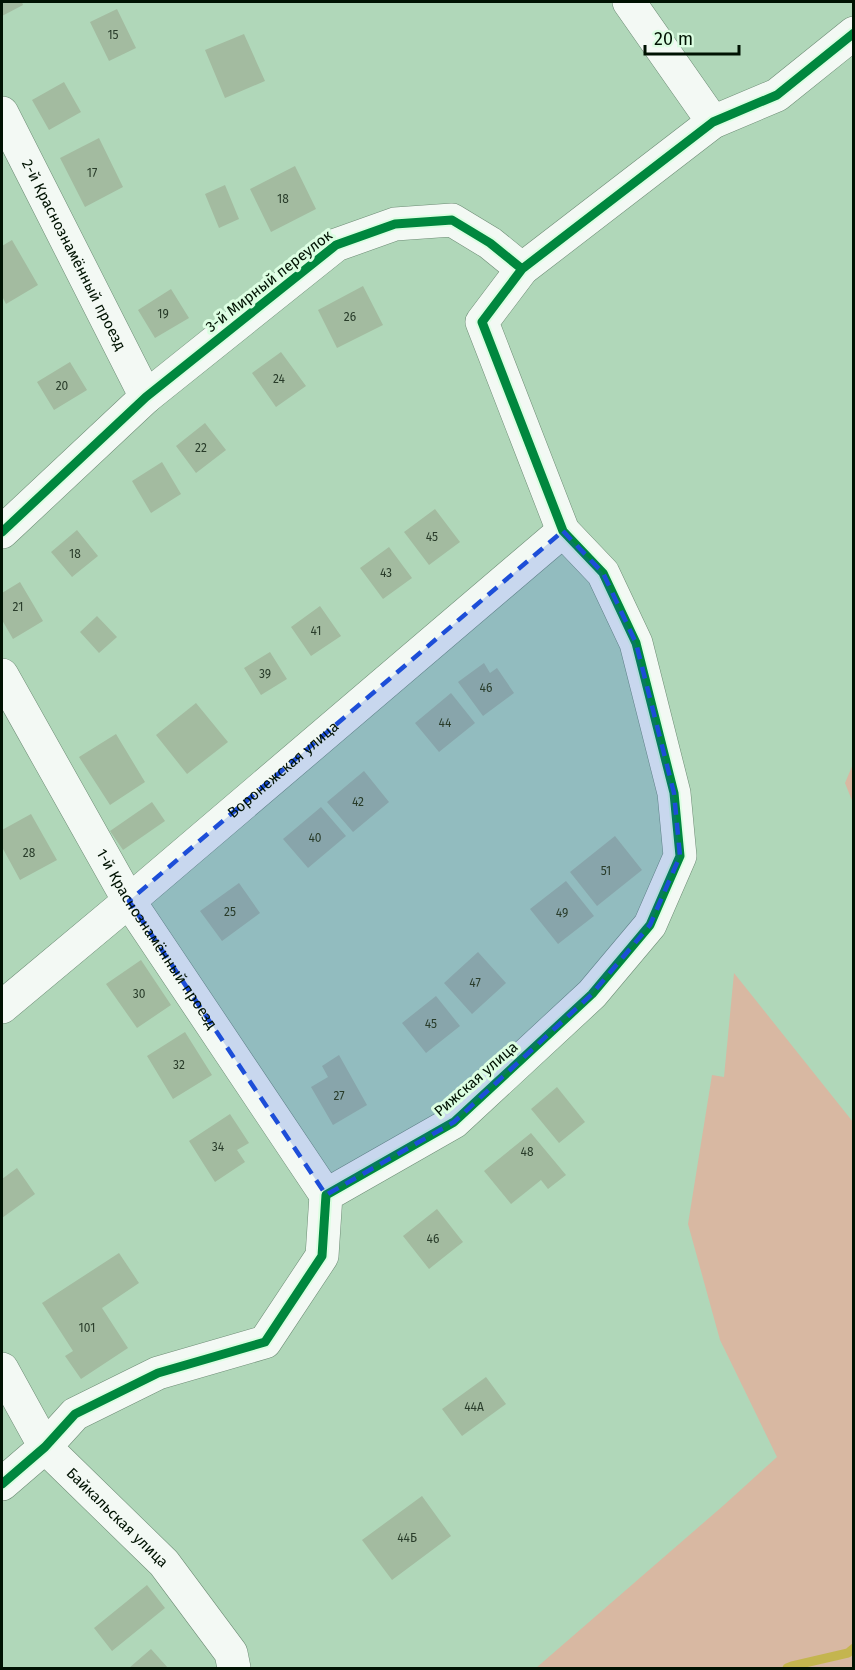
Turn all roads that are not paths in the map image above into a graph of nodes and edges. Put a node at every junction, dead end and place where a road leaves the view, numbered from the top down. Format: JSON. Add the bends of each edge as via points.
{"nodes":[{"id":1,"x":629,"y":2,"type":"edge"},
{"id":2,"x":854,"y":33,"type":"edge"},
{"id":3,"x":2,"y":113,"type":"edge"},
{"id":4,"x":713,"y":122,"type":"junction"},
{"id":5,"x":522,"y":269,"type":"junction"},
{"id":6,"x":146,"y":397,"type":"junction"},
{"id":7,"x":563,"y":531,"type":"junction"},
{"id":8,"x":2,"y":532,"type":"edge"},
{"id":9,"x":2,"y":675,"type":"edge"},
{"id":10,"x":129,"y":901,"type":"junction"},
{"id":11,"x":2,"y":1007,"type":"edge"},
{"id":12,"x":326,"y":1195,"type":"junction"},
{"id":13,"x":2,"y":1368,"type":"edge"},
{"id":14,"x":45,"y":1447,"type":"junction"},
{"id":15,"x":2,"y":1484,"type":"edge"},
{"id":16,"x":234,"y":1668,"type":"edge"}],
"edges":[{"from":1,"to":4,"type":"street"},
{"from":2,"to":4,"type":"street","via":[[777,95]]},
{"from":3,"to":6,"type":"street","name":"2-й Краснознамённый проезд"},
{"from":4,"to":5,"type":"street"},
{"from":5,"to":6,"type":"street","name":"3-й Мирный переулок","via":[[452,220],[395,224],[336,244]]},
{"from":5,"to":7,"type":"street","via":[[482,322]]},
{"from":6,"to":8,"type":"street","name":"3-й Мирный переулок"},
{"from":7,"to":10,"type":"street","name":"Воронежская улица"},
{"from":7,"to":12,"type":"street","name":"Рижская улица","via":[[603,573],[636,643],[674,793],[680,856],[650,925],[592,994],[454,1122]]},
{"from":9,"to":10,"type":"street","name":"1-й Краснознамённый проезд"},
{"from":10,"to":11,"type":"street","name":"Воронежская улица"},
{"from":10,"to":12,"type":"street","name":"1-й Краснознамённый проезд"},
{"from":12,"to":14,"type":"street","via":[[322,1256],[265,1342],[158,1374],[75,1414]]},
{"from":13,"to":14,"type":"street","name":"Байкальская улица"},
{"from":14,"to":15,"type":"street"},
{"from":14,"to":16,"type":"street","name":"Байкальская улица","via":[[164,1563],[231,1653]]}]}
